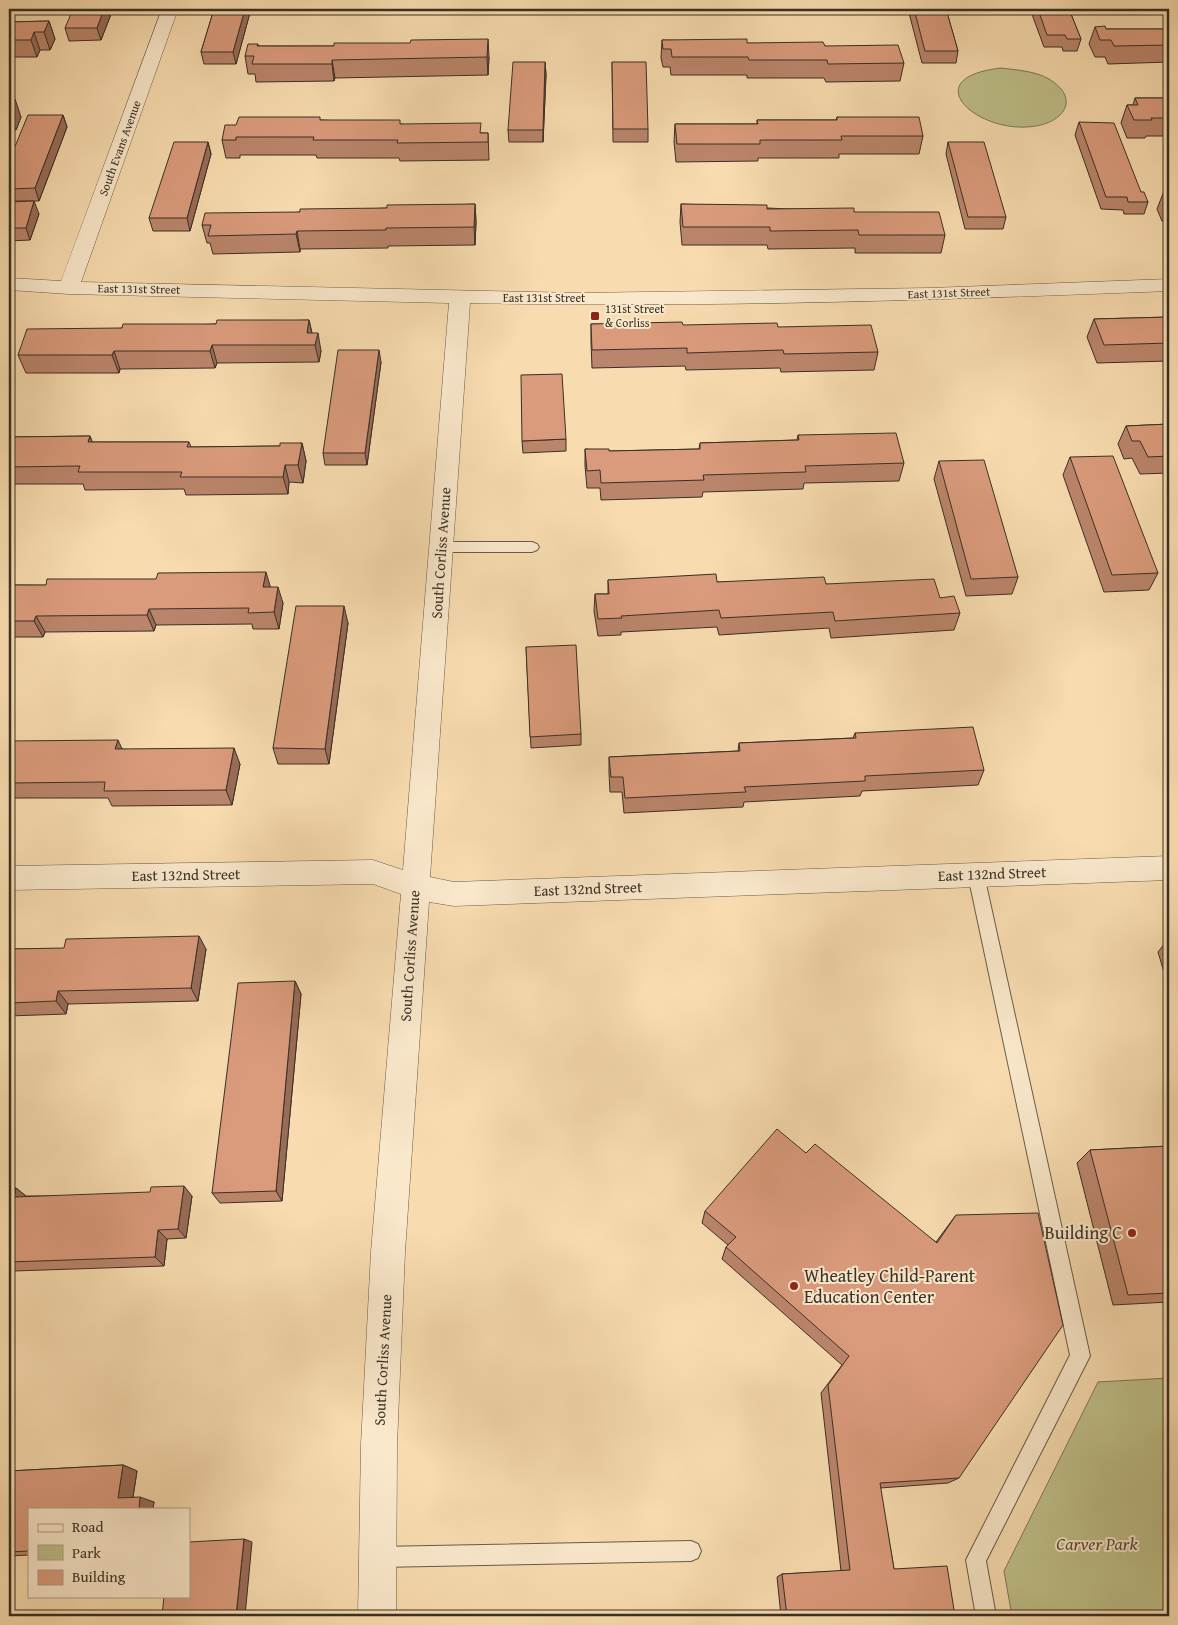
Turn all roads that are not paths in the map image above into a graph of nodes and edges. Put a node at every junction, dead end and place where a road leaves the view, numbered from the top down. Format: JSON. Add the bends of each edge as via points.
{"nodes":[{"id":1,"x":170,"y":9,"type":"edge"},
{"id":2,"x":9,"y":284,"type":"edge"},
{"id":3,"x":1169,"y":285,"type":"edge"},
{"id":4,"x":70,"y":288,"type":"junction"},
{"id":5,"x":460,"y":297,"type":"junction"},
{"id":6,"x":441,"y":547,"type":"junction"},
{"id":7,"x":532,"y":547,"type":"dead end"},
{"id":8,"x":1169,"y":868,"type":"edge"},
{"id":9,"x":976,"y":875,"type":"junction"},
{"id":10,"x":9,"y":878,"type":"edge"},
{"id":11,"x":416,"y":887,"type":"junction"},
{"id":12,"x":691,"y":1551,"type":"dead end"},
{"id":13,"x":378,"y":1557,"type":"junction"},
{"id":14,"x":377,"y":1616,"type":"edge"},
{"id":15,"x":986,"y":1616,"type":"edge"}],
"edges":[{"from":1,"to":4,"type":"street","name":"South Evans Avenue"},
{"from":2,"to":4,"type":"street","name":"East 131st Street"},
{"from":3,"to":5,"type":"street","name":"East 131st Street","via":[[790,297]]},
{"from":4,"to":5,"type":"street","name":"East 131st Street"},
{"from":5,"to":6,"type":"street","name":"South Corliss Avenue"},
{"from":6,"to":7,"type":"lane"},
{"from":6,"to":11,"type":"street","name":"South Corliss Avenue"},
{"from":8,"to":9,"type":"street","name":"East 132nd Street"},
{"from":9,"to":11,"type":"street","name":"East 132nd Street","via":[[454,894]]},
{"from":9,"to":15,"type":"lane","via":[[1080,1356],[976,1560]]},
{"from":10,"to":11,"type":"street","name":"East 132nd Street","via":[[373,872]]},
{"from":11,"to":13,"type":"street","name":"South Corliss Avenue","via":[[388,1252],[378,1445]]},
{"from":12,"to":13,"type":"lane"},
{"from":13,"to":14,"type":"street","name":"South Corliss Avenue"}]}
